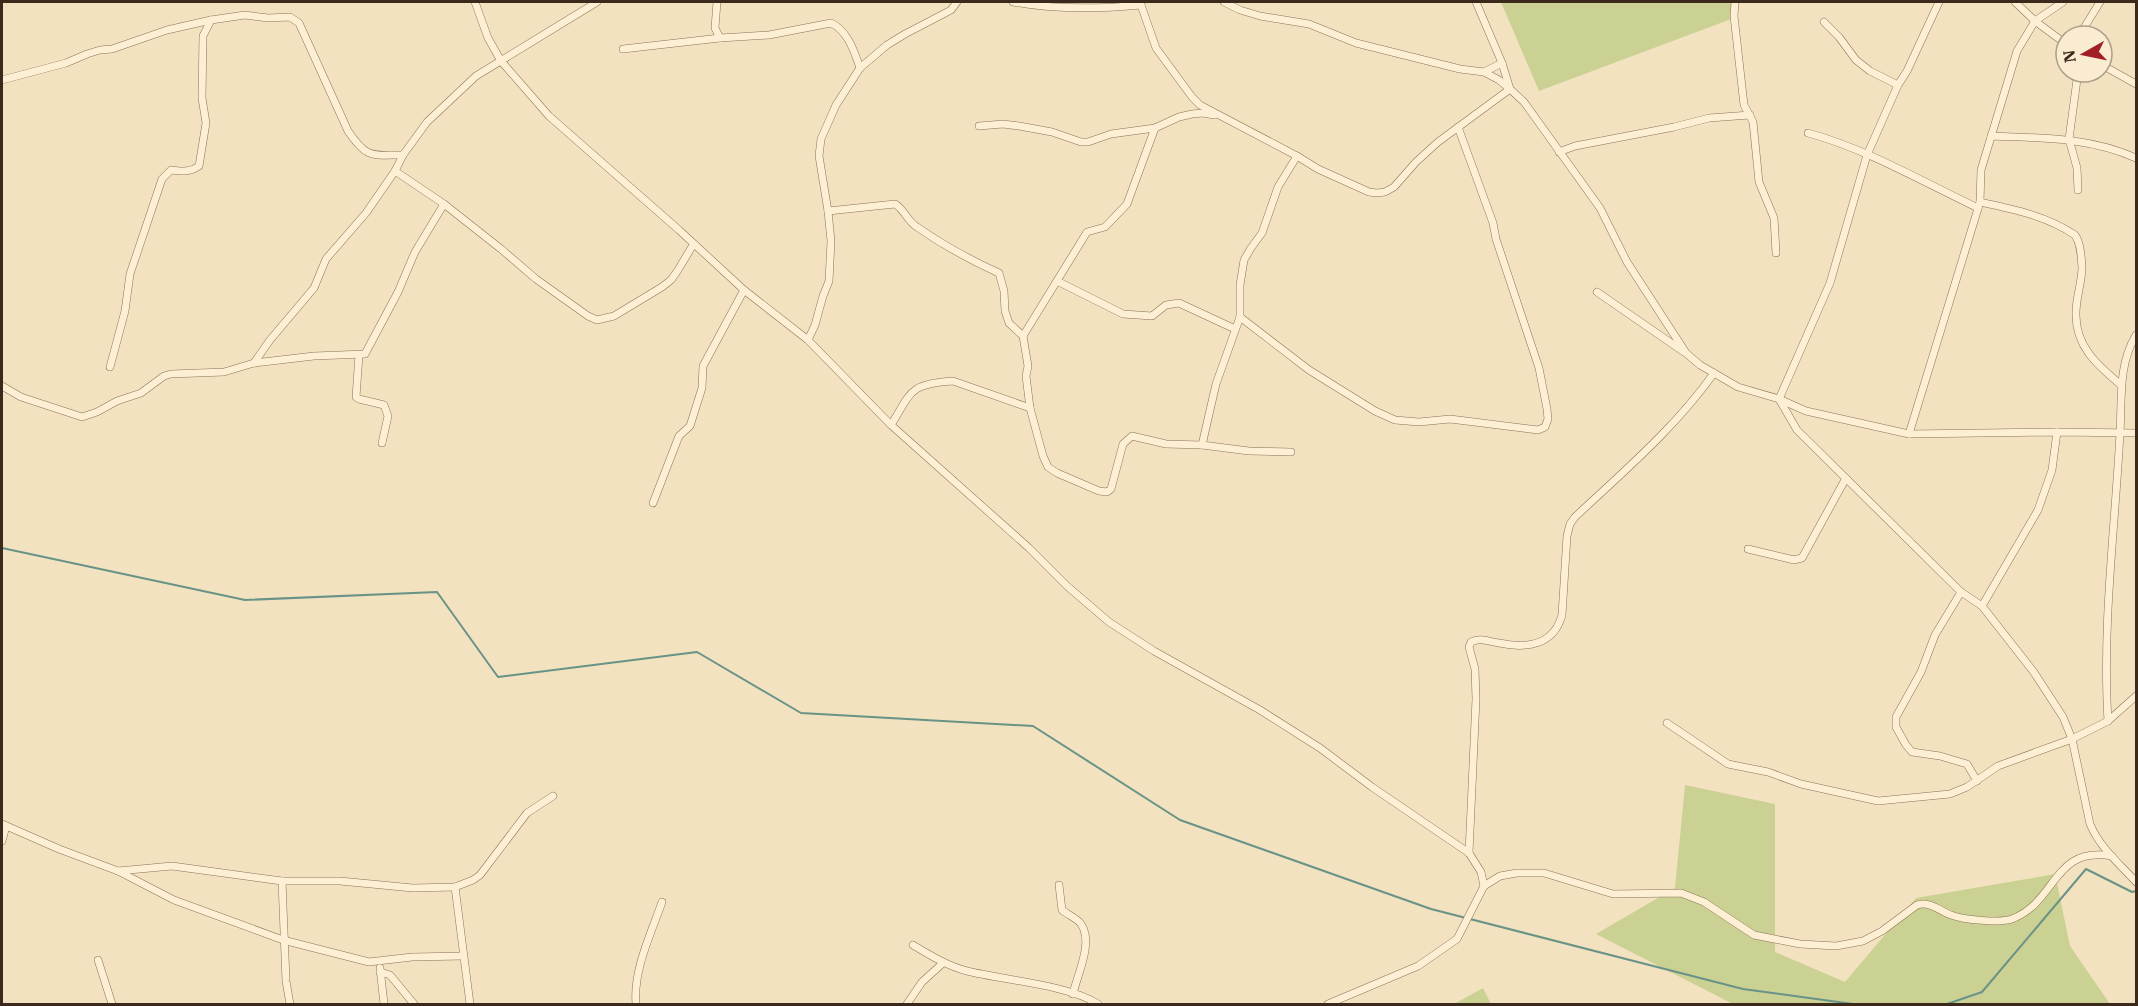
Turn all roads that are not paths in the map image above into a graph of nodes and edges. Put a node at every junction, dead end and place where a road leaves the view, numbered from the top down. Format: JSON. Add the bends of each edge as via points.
{"nodes":[{"id":1,"x":475,"y":2,"type":"edge"},
{"id":2,"x":597,"y":2,"type":"edge"},
{"id":3,"x":717,"y":2,"type":"edge"},
{"id":4,"x":957,"y":2,"type":"edge"},
{"id":5,"x":1013,"y":2,"type":"edge"},
{"id":6,"x":1224,"y":2,"type":"edge"},
{"id":7,"x":1476,"y":2,"type":"edge"},
{"id":8,"x":1735,"y":2,"type":"edge"},
{"id":9,"x":1940,"y":2,"type":"edge"},
{"id":10,"x":2015,"y":2,"type":"edge"},
{"id":11,"x":2063,"y":2,"type":"edge"},
{"id":12,"x":2100,"y":2,"type":"edge"},
{"id":13,"x":1142,"y":3,"type":"edge"},
{"id":14,"x":1098,"y":5,"type":"edge"},
{"id":15,"x":211,"y":20,"type":"junction"},
{"id":16,"x":2035,"y":21,"type":"junction"},
{"id":17,"x":1824,"y":22,"type":"dead end"},
{"id":18,"x":2086,"y":24,"type":"edge"},
{"id":19,"x":2054,"y":35,"type":"edge"},
{"id":20,"x":720,"y":38,"type":"junction"},
{"id":21,"x":623,"y":49,"type":"dead end"},
{"id":22,"x":501,"y":61,"type":"junction"},
{"id":23,"x":1502,"y":63,"type":"junction"},
{"id":24,"x":860,"y":68,"type":"junction"},
{"id":25,"x":1484,"y":72,"type":"junction"},
{"id":26,"x":2114,"y":72,"type":"edge"},
{"id":27,"x":2,"y":80,"type":"edge"},
{"id":28,"x":2076,"y":84,"type":"edge"},
{"id":29,"x":2136,"y":84,"type":"edge"},
{"id":30,"x":1898,"y":85,"type":"junction"},
{"id":31,"x":1510,"y":89,"type":"junction"},
{"id":32,"x":1750,"y":115,"type":"junction"},
{"id":33,"x":1220,"y":117,"type":"junction"},
{"id":34,"x":980,"y":126,"type":"dead end"},
{"id":35,"x":1458,"y":127,"type":"junction"},
{"id":36,"x":1155,"y":129,"type":"junction"},
{"id":37,"x":1808,"y":133,"type":"dead end"},
{"id":38,"x":1991,"y":136,"type":"junction"},
{"id":39,"x":2069,"y":139,"type":"junction"},
{"id":40,"x":1559,"y":152,"type":"junction"},
{"id":41,"x":403,"y":155,"type":"junction"},
{"id":42,"x":1867,"y":155,"type":"junction"},
{"id":43,"x":1297,"y":156,"type":"junction"},
{"id":44,"x":2136,"y":158,"type":"edge"},
{"id":45,"x":395,"y":171,"type":"junction"},
{"id":46,"x":2078,"y":190,"type":"dead end"},
{"id":47,"x":444,"y":204,"type":"junction"},
{"id":48,"x":1979,"y":205,"type":"junction"},
{"id":49,"x":828,"y":211,"type":"junction"},
{"id":50,"x":693,"y":245,"type":"junction"},
{"id":51,"x":1776,"y":253,"type":"dead end"},
{"id":52,"x":1057,"y":281,"type":"junction"},
{"id":53,"x":744,"y":290,"type":"junction"},
{"id":54,"x":1597,"y":292,"type":"dead end"},
{"id":55,"x":1240,"y":317,"type":"junction"},
{"id":56,"x":1235,"y":329,"type":"junction"},
{"id":57,"x":2136,"y":335,"type":"edge"},
{"id":58,"x":1023,"y":336,"type":"junction"},
{"id":59,"x":808,"y":340,"type":"junction"},
{"id":60,"x":359,"y":355,"type":"junction"},
{"id":61,"x":254,"y":363,"type":"junction"},
{"id":62,"x":1700,"y":365,"type":"junction"},
{"id":63,"x":110,"y":367,"type":"dead end"},
{"id":64,"x":1714,"y":373,"type":"junction"},
{"id":65,"x":2121,"y":385,"type":"junction"},
{"id":66,"x":2,"y":386,"type":"edge"},
{"id":67,"x":1779,"y":399,"type":"junction"},
{"id":68,"x":1030,"y":408,"type":"junction"},
{"id":69,"x":891,"y":425,"type":"junction"},
{"id":70,"x":2057,"y":432,"type":"junction"},
{"id":71,"x":2120,"y":433,"type":"junction"},
{"id":72,"x":2136,"y":433,"type":"edge"},
{"id":73,"x":1909,"y":434,"type":"junction"},
{"id":74,"x":382,"y":443,"type":"dead end"},
{"id":75,"x":1202,"y":446,"type":"junction"},
{"id":76,"x":1292,"y":452,"type":"dead end"},
{"id":77,"x":1846,"y":478,"type":"junction"},
{"id":78,"x":653,"y":503,"type":"dead end"},
{"id":79,"x":1748,"y":549,"type":"dead end"},
{"id":80,"x":1961,"y":592,"type":"junction"},
{"id":81,"x":1982,"y":606,"type":"junction"},
{"id":82,"x":2136,"y":696,"type":"edge"},
{"id":83,"x":2108,"y":721,"type":"junction"},
{"id":84,"x":1667,"y":723,"type":"dead end"},
{"id":85,"x":2072,"y":739,"type":"junction"},
{"id":86,"x":1977,"y":781,"type":"junction"},
{"id":87,"x":553,"y":796,"type":"dead end"},
{"id":88,"x":4,"y":825,"type":"edge"},
{"id":89,"x":2,"y":841,"type":"edge"},
{"id":90,"x":1469,"y":853,"type":"junction"},
{"id":91,"x":2112,"y":856,"type":"junction"},
{"id":92,"x":118,"y":871,"type":"junction"},
{"id":93,"x":282,"y":881,"type":"junction"},
{"id":94,"x":2136,"y":882,"type":"edge"},
{"id":95,"x":1059,"y":885,"type":"dead end"},
{"id":96,"x":1484,"y":886,"type":"junction"},
{"id":97,"x":455,"y":887,"type":"junction"},
{"id":98,"x":662,"y":902,"type":"dead end"},
{"id":99,"x":283,"y":940,"type":"junction"},
{"id":100,"x":913,"y":945,"type":"dead end"},
{"id":101,"x":463,"y":956,"type":"junction"},
{"id":102,"x":98,"y":960,"type":"dead end"},
{"id":103,"x":379,"y":962,"type":"junction"},
{"id":104,"x":943,"y":963,"type":"junction"},
{"id":105,"x":380,"y":972,"type":"junction"},
{"id":106,"x":1073,"y":994,"type":"junction"},
{"id":107,"x":112,"y":1005,"type":"edge"},
{"id":108,"x":290,"y":1005,"type":"edge"},
{"id":109,"x":384,"y":1005,"type":"edge"},
{"id":110,"x":414,"y":1005,"type":"edge"},
{"id":111,"x":470,"y":1005,"type":"edge"},
{"id":112,"x":636,"y":1005,"type":"edge"},
{"id":113,"x":907,"y":1005,"type":"edge"},
{"id":114,"x":1098,"y":1005,"type":"edge"},
{"id":115,"x":1328,"y":1005,"type":"edge"}],
"edges":[{"from":1,"to":22,"type":"street"},
{"from":2,"to":22,"type":"street"},
{"from":3,"to":20,"type":"street","via":[[715,28]]},
{"from":4,"to":24,"type":"street","via":[[951,10],[887,45]]},
{"from":5,"to":14,"type":"street","via":[[1058,8]]},
{"from":6,"to":25,"type":"street","via":[[1260,16],[1309,24],[1356,43]]},
{"from":7,"to":23,"type":"street"},
{"from":8,"to":32,"type":"street","via":[[1744,105]]},
{"from":9,"to":30,"type":"street"},
{"from":10,"to":16,"type":"street"},
{"from":11,"to":16,"type":"street"},
{"from":12,"to":18,"type":"street"},
{"from":13,"to":14,"type":"street"},
{"from":13,"to":33,"type":"street","via":[[1156,48],[1192,97]]},
{"from":15,"to":27,"type":"street"},
{"from":15,"to":41,"type":"street","via":[[245,15],[296,20],[358,147],[377,155]]},
{"from":15,"to":63,"type":"street","via":[[203,36],[202,98],[206,123],[199,166],[186,172],[171,170],[162,179],[130,274]]},
{"from":16,"to":19,"type":"street"},
{"from":16,"to":38,"type":"street","via":[[2017,51]]},
{"from":17,"to":30,"type":"street","via":[[1856,60]]},
{"from":20,"to":21,"type":"street"},
{"from":20,"to":24,"type":"street","via":[[769,35],[831,23],[848,38]]},
{"from":22,"to":41,"type":"street","via":[[476,76],[427,122]]},
{"from":22,"to":50,"type":"street","via":[[549,116]]},
{"from":23,"to":25,"type":"street"},
{"from":23,"to":31,"type":"street"},
{"from":24,"to":49,"type":"street","via":[[836,105],[821,139],[819,156]]},
{"from":25,"to":31,"type":"street"},
{"from":26,"to":29,"type":"street"},
{"from":28,"to":39,"type":"street"},
{"from":30,"to":42,"type":"street"},
{"from":31,"to":35,"type":"street"},
{"from":31,"to":40,"type":"street","via":[[1524,102]]},
{"from":32,"to":40,"type":"street","via":[[1709,118]]},
{"from":32,"to":51,"type":"street","via":[[1754,122],[1759,182],[1774,218]]},
{"from":33,"to":36,"type":"street","via":[[1192,114]]},
{"from":33,"to":43,"type":"street"},
{"from":34,"to":36,"type":"street","via":[[1019,126],[1081,142]]},
{"from":35,"to":43,"type":"street","via":[[1416,162],[1394,187],[1377,193],[1335,177]]},
{"from":35,"to":55,"type":"street","via":[[1539,368],[1547,409],[1545,427],[1538,430],[1450,419],[1395,420],[1309,370]]},
{"from":36,"to":52,"type":"street","via":[[1127,204],[1106,227],[1087,232]]},
{"from":37,"to":42,"type":"street"},
{"from":38,"to":39,"type":"street"},
{"from":38,"to":48,"type":"street","via":[[1981,170]]},
{"from":39,"to":44,"type":"street","via":[[2102,145]]},
{"from":39,"to":46,"type":"street"},
{"from":40,"to":62,"type":"street","via":[[1600,208],[1627,262],[1686,354]]},
{"from":41,"to":45,"type":"street"},
{"from":42,"to":48,"type":"street"},
{"from":42,"to":67,"type":"street","via":[[1830,283]]},
{"from":43,"to":55,"type":"street","via":[[1278,187],[1262,233],[1245,260]]},
{"from":45,"to":47,"type":"street"},
{"from":45,"to":61,"type":"street","via":[[326,259],[315,288]]},
{"from":47,"to":50,"type":"street","via":[[536,279],[597,320],[614,316],[671,280]]},
{"from":47,"to":60,"type":"street","via":[[415,252],[369,349]]},
{"from":48,"to":65,"type":"street","via":[[2016,209],[2075,235],[2082,275],[2077,333],[2100,368]]},
{"from":48,"to":73,"type":"street"},
{"from":49,"to":58,"type":"street","via":[[895,204],[918,228],[999,273],[1009,323]]},
{"from":49,"to":59,"type":"street","via":[[829,281]]},
{"from":50,"to":53,"type":"street"},
{"from":52,"to":56,"type":"street","via":[[1123,314],[1152,316],[1179,303]]},
{"from":52,"to":58,"type":"street"},
{"from":53,"to":59,"type":"street"},
{"from":53,"to":78,"type":"street","via":[[703,366],[702,388],[690,426],[679,436]]},
{"from":54,"to":62,"type":"street"},
{"from":55,"to":56,"type":"street"},
{"from":56,"to":75,"type":"street","via":[[1216,384]]},
{"from":57,"to":65,"type":"street"},
{"from":58,"to":68,"type":"street"},
{"from":59,"to":69,"type":"street"},
{"from":60,"to":61,"type":"street"},
{"from":60,"to":74,"type":"street","via":[[356,397],[384,405],[388,416]]},
{"from":61,"to":66,"type":"street","via":[[224,372],[164,376],[141,393],[81,417]]},
{"from":62,"to":64,"type":"street"},
{"from":64,"to":67,"type":"street","via":[[1738,387]]},
{"from":64,"to":90,"type":"street","via":[[1683,412],[1570,524],[1562,615],[1550,638],[1519,645],[1480,639],[1471,642],[1476,699]]},
{"from":65,"to":71,"type":"street"},
{"from":67,"to":73,"type":"street","via":[[1806,411]]},
{"from":67,"to":77,"type":"street","via":[[1797,430]]},
{"from":68,"to":69,"type":"street","via":[[953,381],[940,382],[912,391]]},
{"from":68,"to":75,"type":"street","via":[[1048,467],[1099,491],[1111,489],[1123,444],[1132,436],[1166,444]]},
{"from":69,"to":90,"type":"street","via":[[1109,622],[1320,748]]},
{"from":70,"to":71,"type":"street"},
{"from":70,"to":73,"type":"street"},
{"from":70,"to":81,"type":"street","via":[[2052,470],[2038,510]]},
{"from":71,"to":72,"type":"street"},
{"from":71,"to":83,"type":"street","via":[[2106,629]]},
{"from":75,"to":76,"type":"street"},
{"from":77,"to":79,"type":"street","via":[[1802,558],[1794,560]]},
{"from":77,"to":80,"type":"street"},
{"from":80,"to":81,"type":"street"},
{"from":80,"to":86,"type":"street","via":[[1935,635],[1895,724],[1912,752],[1964,762]]},
{"from":81,"to":85,"type":"street","via":[[2033,671],[2063,717]]},
{"from":82,"to":83,"type":"street"},
{"from":83,"to":85,"type":"street"},
{"from":84,"to":86,"type":"street","via":[[1733,766],[1768,772],[1844,795],[1898,800],[1950,794]]},
{"from":85,"to":86,"type":"street","via":[[1998,766]]},
{"from":85,"to":91,"type":"street","via":[[2090,824],[2102,847]]},
{"from":87,"to":97,"type":"street","via":[[527,813],[480,875]]},
{"from":88,"to":89,"type":"street"},
{"from":88,"to":92,"type":"street"},
{"from":90,"to":96,"type":"street","via":[[1481,872]]},
{"from":91,"to":94,"type":"street"},
{"from":91,"to":96,"type":"street","via":[[2087,855],[2075,859],[2031,909],[2010,920],[1953,916],[1922,903],[1863,941],[1836,946],[1754,935],[1704,902],[1682,893],[1613,894],[1544,873],[1500,876]]},
{"from":92,"to":93,"type":"street","via":[[172,866]]},
{"from":92,"to":99,"type":"street","via":[[174,900]]},
{"from":93,"to":97,"type":"street"},
{"from":93,"to":99,"type":"street"},
{"from":95,"to":106,"type":"street","via":[[1062,910],[1082,924],[1085,932],[1085,956]]},
{"from":96,"to":115,"type":"street","via":[[1457,939],[1418,966]]},
{"from":97,"to":101,"type":"street"},
{"from":98,"to":112,"type":"street","via":[[641,965]]},
{"from":99,"to":103,"type":"street"},
{"from":99,"to":108,"type":"street"},
{"from":100,"to":104,"type":"street"},
{"from":101,"to":103,"type":"street"},
{"from":101,"to":111,"type":"street"},
{"from":102,"to":107,"type":"street"},
{"from":103,"to":105,"type":"street"},
{"from":104,"to":106,"type":"street"},
{"from":104,"to":113,"type":"street","via":[[922,982]]},
{"from":105,"to":109,"type":"street"},
{"from":105,"to":110,"type":"street","via":[[390,975]]},
{"from":106,"to":114,"type":"street"}]}
